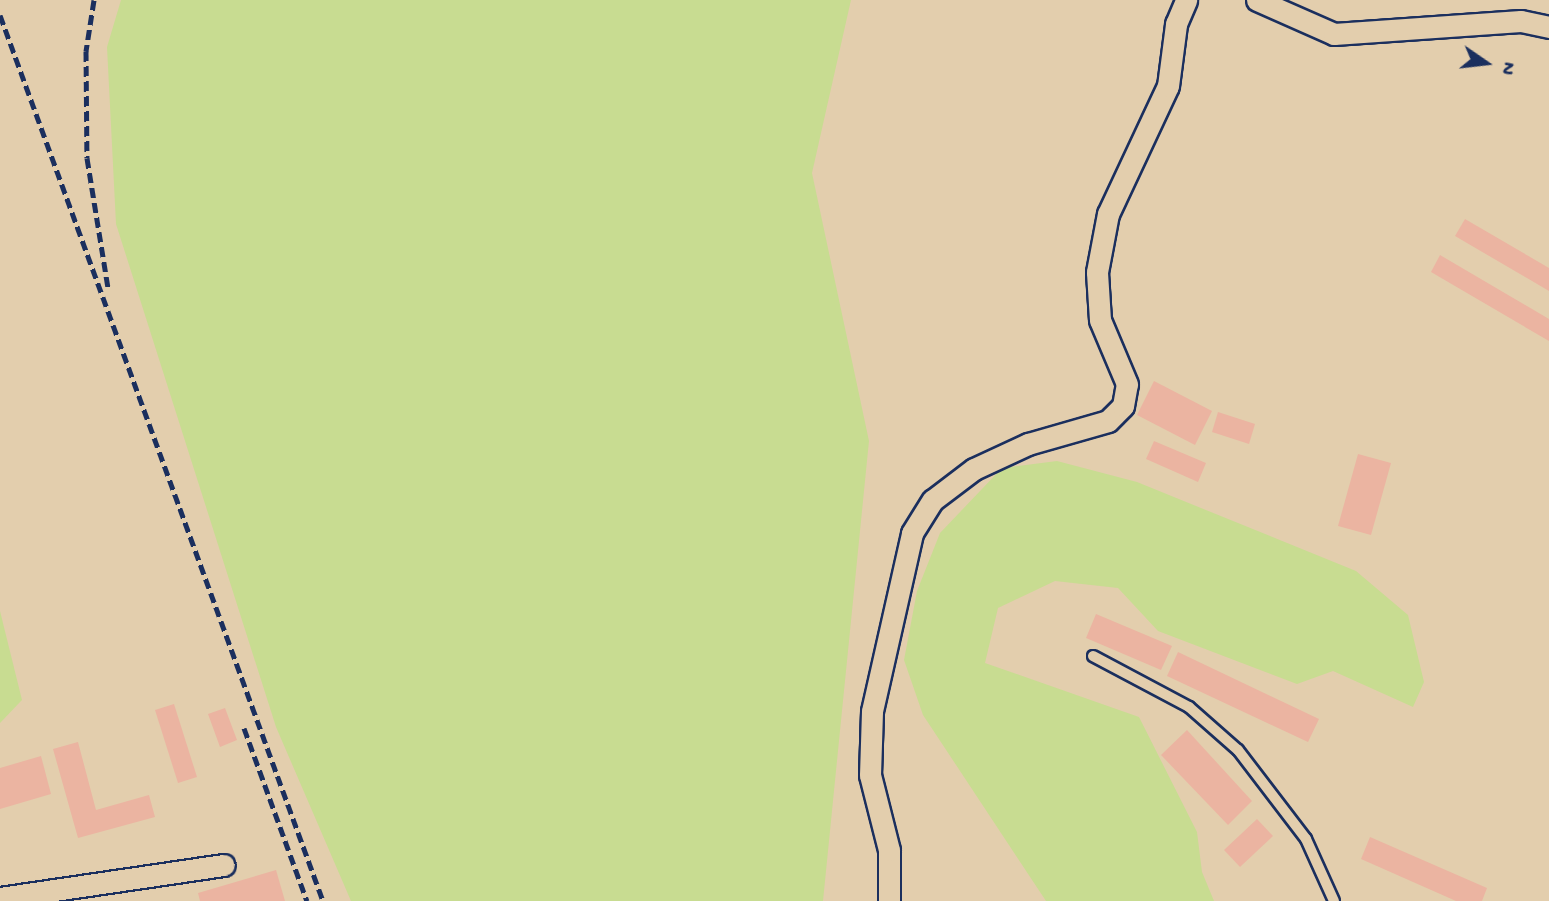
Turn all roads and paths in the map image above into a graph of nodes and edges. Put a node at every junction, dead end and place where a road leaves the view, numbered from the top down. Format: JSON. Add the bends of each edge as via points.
{"nodes":[{"id":1,"x":1186,"y":0,"type":"edge"},
{"id":2,"x":1257,"y":0,"type":"edge"},
{"id":3,"x":1549,"y":27,"type":"edge"},
{"id":4,"x":1093,"y":656,"type":"dead end"},
{"id":5,"x":224,"y":865,"type":"dead end"},
{"id":6,"x":0,"y":898,"type":"edge"},
{"id":7,"x":889,"y":901,"type":"edge"},
{"id":8,"x":1334,"y":901,"type":"edge"}],
"edges":[{"from":1,"to":7,"type":"street","via":[[1176,24],[1168,86],[1108,214],[1097,272],[1100,320],[1127,384],[1123,406],[1096,426],[1028,444],[974,469],[933,500],[912,533],[872,711],[870,775],[889,850]]},
{"from":2,"to":3,"type":"street","via":[[1334,34],[1521,21]]},
{"from":4,"to":8,"type":"lane","via":[[1189,707],[1238,750],[1306,839]]},
{"from":5,"to":6,"type":"street"}]}
